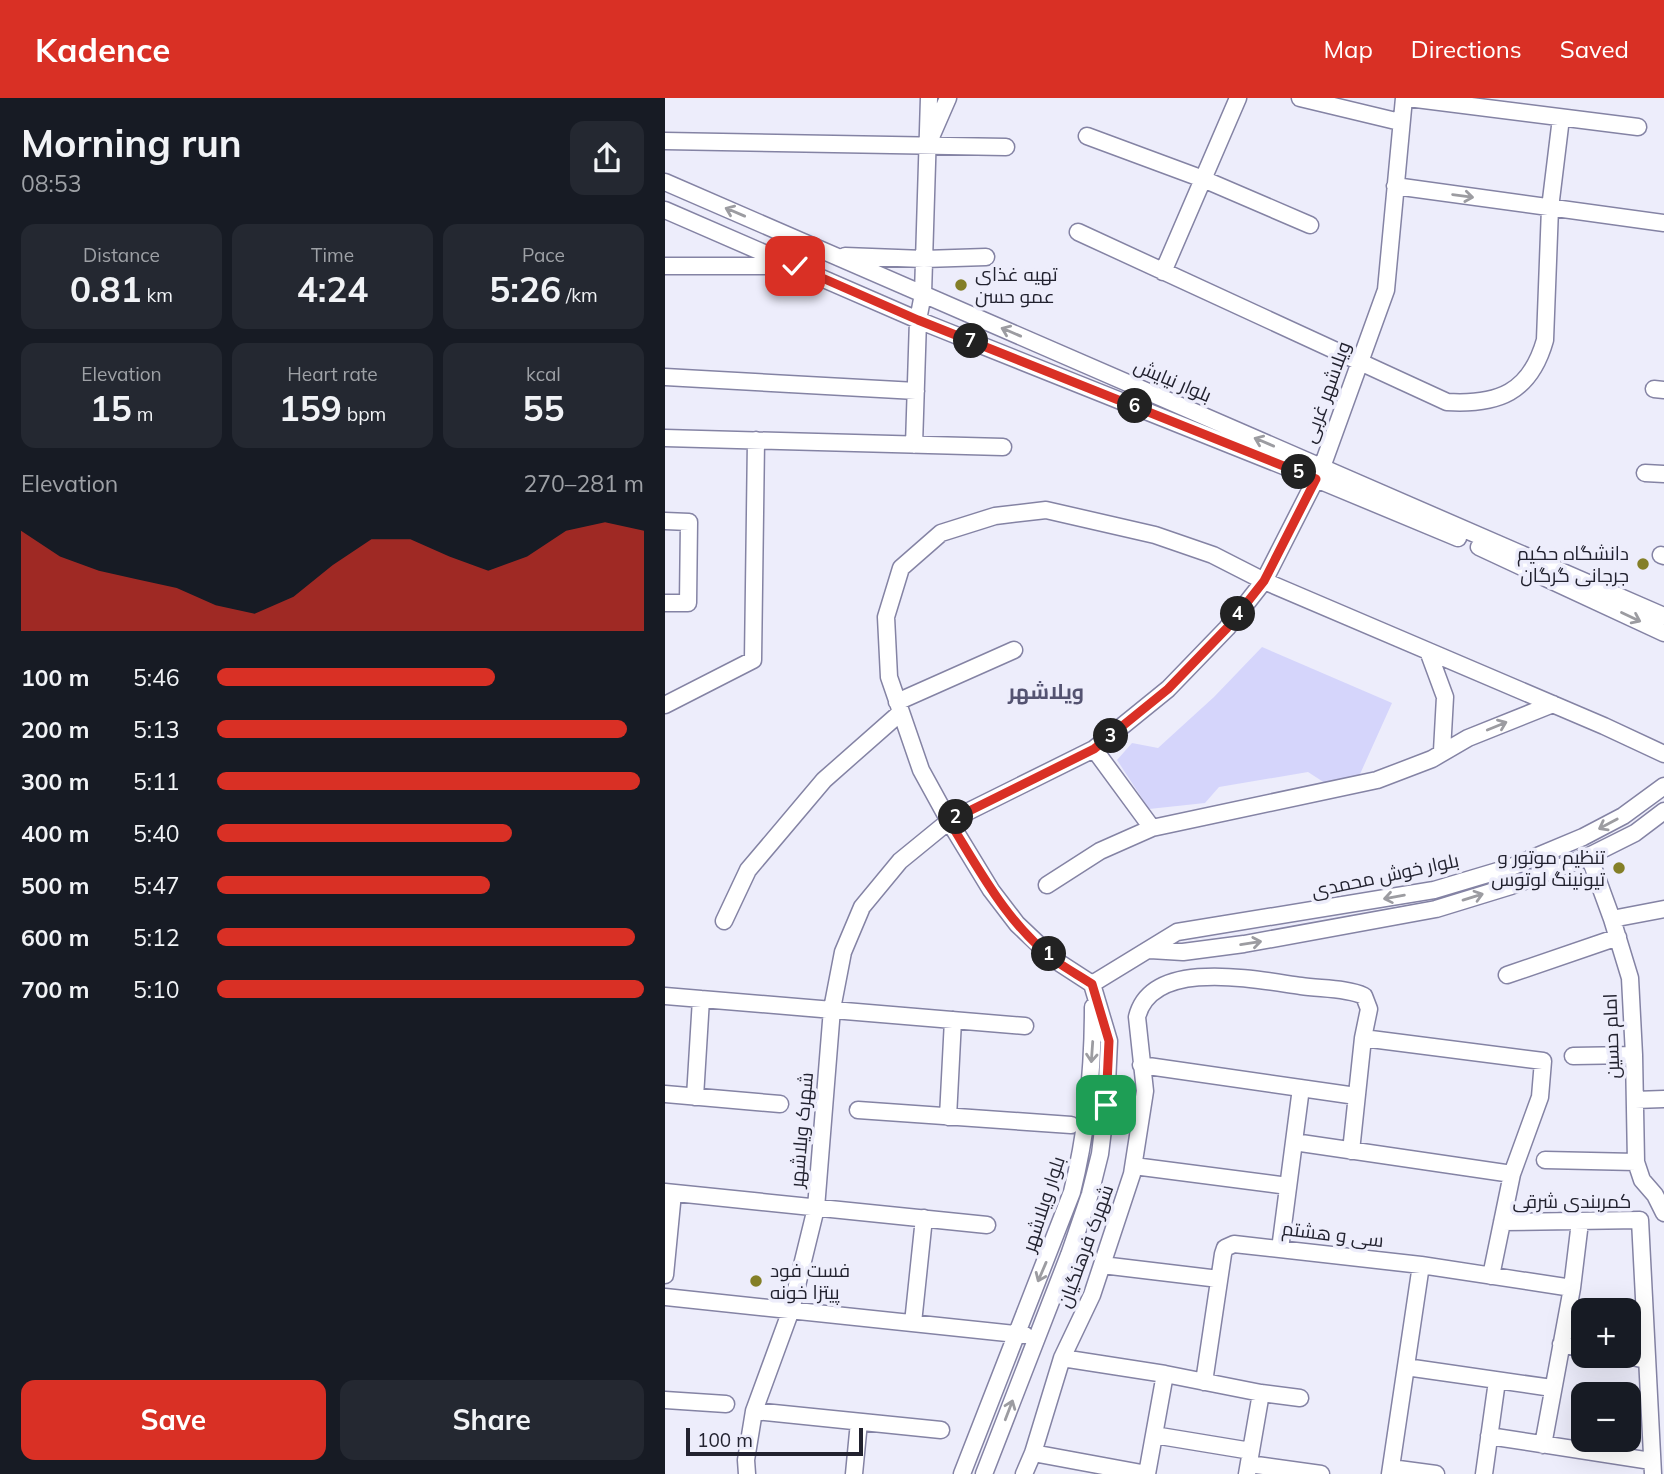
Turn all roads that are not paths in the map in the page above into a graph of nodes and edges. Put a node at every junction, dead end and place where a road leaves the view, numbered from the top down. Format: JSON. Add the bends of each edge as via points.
{"nodes":[{"id":1,"x":929,"y":98,"type":"edge"},
{"id":2,"x":948,"y":98,"type":"edge"},
{"id":3,"x":1238,"y":98,"type":"edge"},
{"id":4,"x":1300,"y":98,"type":"edge"},
{"id":5,"x":1406,"y":98,"type":"edge"},
{"id":6,"x":1561,"y":118,"type":"junction"},
{"id":7,"x":1400,"y":122,"type":"junction"},
{"id":8,"x":1638,"y":127,"type":"dead end"},
{"id":9,"x":1087,"y":136,"type":"dead end"},
{"id":10,"x":665,"y":141,"type":"edge"},
{"id":11,"x":927,"y":145,"type":"junction"},
{"id":12,"x":1006,"y":148,"type":"dead end"},
{"id":13,"x":1203,"y":178,"type":"junction"},
{"id":14,"x":665,"y":182,"type":"edge"},
{"id":15,"x":1395,"y":186,"type":"junction"},
{"id":16,"x":1550,"y":208,"type":"junction"},
{"id":17,"x":665,"y":210,"type":"edge"},
{"id":18,"x":1664,"y":223,"type":"edge"},
{"id":19,"x":1310,"y":225,"type":"dead end"},
{"id":20,"x":1078,"y":232,"type":"dead end"},
{"id":21,"x":835,"y":256,"type":"junction"},
{"id":22,"x":986,"y":257,"type":"dead end"},
{"id":23,"x":924,"y":259,"type":"junction"},
{"id":24,"x":665,"y":266,"type":"edge"},
{"id":25,"x":795,"y":266,"type":"junction"},
{"id":26,"x":1163,"y":272,"type":"junction"},
{"id":27,"x":923,"y":294,"type":"junction"},
{"id":28,"x":918,"y":320,"type":"junction"},
{"id":29,"x":1042,"y":346,"type":"junction"},
{"id":30,"x":1359,"y":361,"type":"junction"},
{"id":31,"x":1033,"y":366,"type":"junction"},
{"id":32,"x":665,"y":377,"type":"edge"},
{"id":33,"x":916,"y":391,"type":"junction"},
{"id":34,"x":1178,"y":405,"type":"junction"},
{"id":35,"x":1170,"y":420,"type":"junction"},
{"id":36,"x":665,"y":438,"type":"edge"},
{"id":37,"x":756,"y":440,"type":"junction"},
{"id":38,"x":914,"y":445,"type":"junction"},
{"id":39,"x":1003,"y":447,"type":"dead end"},
{"id":40,"x":1319,"y":473,"type":"junction"},
{"id":41,"x":1645,"y":473,"type":"dead end"},
{"id":42,"x":1664,"y":474,"type":"edge"},
{"id":43,"x":665,"y":521,"type":"edge"},
{"id":44,"x":1264,"y":581,"type":"junction"},
{"id":45,"x":1611,"y":600,"type":"junction"},
{"id":46,"x":665,"y":603,"type":"edge"},
{"id":47,"x":1664,"y":616,"type":"edge"},
{"id":48,"x":1664,"y":633,"type":"edge"},
{"id":49,"x":1014,"y":650,"type":"dead end"},
{"id":50,"x":1428,"y":651,"type":"junction"},
{"id":51,"x":1553,"y":704,"type":"junction"},
{"id":52,"x":665,"y":705,"type":"edge"},
{"id":53,"x":899,"y":708,"type":"junction"},
{"id":54,"x":1094,"y":749,"type":"junction"},
{"id":55,"x":1442,"y":751,"type":"junction"},
{"id":56,"x":1664,"y":754,"type":"edge"},
{"id":57,"x":1664,"y":786,"type":"edge"},
{"id":58,"x":1664,"y":811,"type":"edge"},
{"id":59,"x":949,"y":821,"type":"junction"},
{"id":60,"x":1151,"y":828,"type":"junction"},
{"id":61,"x":1589,"y":856,"type":"junction"},
{"id":62,"x":1047,"y":885,"type":"dead end"},
{"id":63,"x":1337,"y":908,"type":"junction"},
{"id":64,"x":1664,"y":909,"type":"edge"},
{"id":65,"x":1612,"y":919,"type":"junction"},
{"id":66,"x":723,"y":921,"type":"dead end"},
{"id":67,"x":1340,"y":927,"type":"junction"},
{"id":68,"x":1618,"y":937,"type":"junction"},
{"id":69,"x":1150,"y":950,"type":"junction"},
{"id":70,"x":1507,"y":975,"type":"dead end"},
{"id":71,"x":1092,"y":984,"type":"junction"},
{"id":72,"x":665,"y":996,"type":"edge"},
{"id":73,"x":701,"y":999,"type":"junction"},
{"id":74,"x":832,"y":1009,"type":"junction"},
{"id":75,"x":953,"y":1020,"type":"junction"},
{"id":76,"x":1025,"y":1026,"type":"dead end"},
{"id":77,"x":1363,"y":1038,"type":"junction"},
{"id":78,"x":1635,"y":1055,"type":"junction"},
{"id":79,"x":1573,"y":1056,"type":"dead end"},
{"id":80,"x":1141,"y":1065,"type":"junction"},
{"id":81,"x":1301,"y":1088,"type":"junction"},
{"id":82,"x":665,"y":1094,"type":"edge"},
{"id":83,"x":1356,"y":1096,"type":"junction"},
{"id":84,"x":695,"y":1097,"type":"junction"},
{"id":85,"x":1664,"y":1099,"type":"edge"},
{"id":86,"x":1635,"y":1100,"type":"junction"},
{"id":87,"x":780,"y":1104,"type":"dead end"},
{"id":88,"x":858,"y":1110,"type":"dead end"},
{"id":89,"x":948,"y":1117,"type":"junction"},
{"id":90,"x":1071,"y":1125,"type":"dead end"},
{"id":91,"x":1294,"y":1142,"type":"junction"},
{"id":92,"x":1350,"y":1151,"type":"junction"},
{"id":93,"x":1545,"y":1160,"type":"dead end"},
{"id":94,"x":1636,"y":1162,"type":"junction"},
{"id":95,"x":1134,"y":1166,"type":"junction"},
{"id":96,"x":1512,"y":1174,"type":"junction"},
{"id":97,"x":1288,"y":1186,"type":"junction"},
{"id":98,"x":669,"y":1193,"type":"edge"},
{"id":99,"x":816,"y":1208,"type":"junction"},
{"id":100,"x":1664,"y":1213,"type":"edge"},
{"id":101,"x":924,"y":1219,"type":"junction"},
{"id":102,"x":1502,"y":1222,"type":"junction"},
{"id":103,"x":1580,"y":1222,"type":"junction"},
{"id":104,"x":987,"y":1225,"type":"dead end"},
{"id":105,"x":1280,"y":1249,"type":"junction"},
{"id":106,"x":1102,"y":1265,"type":"junction"},
{"id":107,"x":1421,"y":1265,"type":"junction"},
{"id":108,"x":665,"y":1275,"type":"edge"},
{"id":109,"x":1491,"y":1276,"type":"junction"},
{"id":110,"x":1219,"y":1279,"type":"junction"},
{"id":111,"x":1572,"y":1288,"type":"junction"},
{"id":112,"x":665,"y":1297,"type":"edge"},
{"id":113,"x":791,"y":1310,"type":"junction"},
{"id":114,"x":913,"y":1323,"type":"junction"},
{"id":115,"x":1017,"y":1334,"type":"junction"},
{"id":116,"x":1038,"y":1336,"type":"junction"},
{"id":117,"x":1561,"y":1345,"type":"junction"},
{"id":118,"x":1571,"y":1347,"type":"edge"},
{"id":119,"x":1062,"y":1358,"type":"junction"},
{"id":120,"x":1641,"y":1359,"type":"edge"},
{"id":121,"x":1646,"y":1360,"type":"junction"},
{"id":122,"x":1406,"y":1367,"type":"junction"},
{"id":123,"x":1165,"y":1374,"type":"junction"},
{"id":124,"x":1497,"y":1381,"type":"junction"},
{"id":125,"x":1204,"y":1382,"type":"junction"},
{"id":126,"x":1552,"y":1388,"type":"junction"},
{"id":127,"x":1261,"y":1393,"type":"junction"},
{"id":128,"x":1300,"y":1398,"type":"dead end"},
{"id":129,"x":665,"y":1400,"type":"edge"},
{"id":130,"x":726,"y":1404,"type":"dead end"},
{"id":131,"x":754,"y":1411,"type":"junction"},
{"id":132,"x":859,"y":1422,"type":"junction"},
{"id":133,"x":940,"y":1430,"type":"dead end"},
{"id":134,"x":1154,"y":1435,"type":"junction"},
{"id":135,"x":1489,"y":1436,"type":"junction"},
{"id":136,"x":1543,"y":1445,"type":"junction"},
{"id":137,"x":1034,"y":1453,"type":"junction"},
{"id":138,"x":1249,"y":1463,"type":"edge"},
{"id":139,"x":1652,"y":1468,"type":"edge"},
{"id":140,"x":1092,"y":1469,"type":"edge"},
{"id":141,"x":1391,"y":1471,"type":"edge"},
{"id":142,"x":747,"y":1474,"type":"edge"},
{"id":143,"x":854,"y":1474,"type":"edge"},
{"id":144,"x":962,"y":1474,"type":"edge"},
{"id":145,"x":984,"y":1474,"type":"edge"},
{"id":146,"x":1024,"y":1474,"type":"edge"},
{"id":147,"x":1147,"y":1474,"type":"edge"},
{"id":148,"x":1321,"y":1474,"type":"edge"},
{"id":149,"x":1436,"y":1474,"type":"edge"},
{"id":150,"x":1484,"y":1474,"type":"edge"}],
"edges":[{"from":1,"to":11,"type":"street"},
{"from":2,"to":11,"type":"street"},
{"from":3,"to":13,"type":"street"},
{"from":4,"to":7,"type":"street"},
{"from":5,"to":6,"type":"street"},
{"from":5,"to":7,"type":"street","name":"ویلاشهر غربی"},
{"from":6,"to":8,"type":"street"},
{"from":6,"to":16,"type":"street"},
{"from":7,"to":15,"type":"street","name":"ویلاشهر غربی"},
{"from":9,"to":13,"type":"street"},
{"from":10,"to":11,"type":"street"},
{"from":11,"to":12,"type":"street"},
{"from":11,"to":23,"type":"street"},
{"from":13,"to":19,"type":"street"},
{"from":13,"to":26,"type":"street"},
{"from":21,"to":14,"type":"street","name":"بلوار نیایش","one_way":true},
{"from":15,"to":16,"type":"street","one_way":true},
{"from":15,"to":30,"type":"street","name":"ویلاشهر غربی","via":[[1385,289]]},
{"from":16,"to":18,"type":"street"},
{"from":16,"to":30,"type":"street","via":[[1545,340],[1540,357],[1516,390],[1500,398],[1447,402]]},
{"from":17,"to":25,"type":"street","name":"بلوار نیایش"},
{"from":20,"to":26,"type":"street"},
{"from":21,"to":23,"type":"street"},
{"from":21,"to":27,"type":"street","name":"بلوار نیایش"},
{"from":22,"to":23,"type":"street"},
{"from":23,"to":27,"type":"street"},
{"from":24,"to":25,"type":"street"},
{"from":25,"to":28,"type":"street","name":"بلوار نیایش"},
{"from":26,"to":30,"type":"street"},
{"from":27,"to":28,"type":"street"},
{"from":29,"to":27,"type":"street","name":"بلوار نیایش","one_way":true},
{"from":28,"to":31,"type":"street","name":"بلوار نیایش"},
{"from":28,"to":33,"type":"street"},
{"from":29,"to":31,"type":"street"},
{"from":29,"to":34,"type":"street","name":"بلوار نیایش"},
{"from":30,"to":40,"type":"street","name":"ویلاشهر غربی"},
{"from":31,"to":35,"type":"street","name":"بلوار نیایش"},
{"from":32,"to":33,"type":"street"},
{"from":33,"to":38,"type":"street"},
{"from":34,"to":35,"type":"street"},
{"from":40,"to":34,"type":"street","name":"بلوار نیایش","one_way":true},
{"from":35,"to":40,"type":"street","name":"بلوار نیایش"},
{"from":36,"to":37,"type":"street"},
{"from":37,"to":38,"type":"street"},
{"from":37,"to":52,"type":"street","via":[[753,660]]},
{"from":38,"to":39,"type":"street"},
{"from":40,"to":44,"type":"street","name":"ویلاشهر غربی"},
{"from":40,"to":45,"type":"street","name":"بلوار نیایش"},
{"from":41,"to":42,"type":"street"},
{"from":43,"to":46,"type":"street","via":[[689,522],[688,603]]},
{"from":44,"to":50,"type":"street"},
{"from":44,"to":53,"type":"street","via":[[1213,555],[1155,535],[1046,510],[995,516],[941,533],[901,568],[886,617],[889,677]]},
{"from":44,"to":54,"type":"street","name":"ویلاشهر غربی","via":[[1227,628],[1168,689]]},
{"from":45,"to":47,"type":"street","name":"بلوار نیایش"},
{"from":45,"to":48,"type":"street","name":"بلوار نیایش","one_way":true},
{"from":49,"to":53,"type":"street"},
{"from":50,"to":51,"type":"street"},
{"from":50,"to":55,"type":"street","via":[[1445,696]]},
{"from":55,"to":51,"type":"street","one_way":true},
{"from":51,"to":56,"type":"street"},
{"from":53,"to":59,"type":"street","via":[[921,770]]},
{"from":53,"to":66,"type":"street","via":[[824,780],[748,870]]},
{"from":54,"to":59,"type":"street","name":"ویلاشهر غربی"},
{"from":54,"to":60,"type":"street"},
{"from":55,"to":60,"type":"street","via":[[1377,780]]},
{"from":57,"to":63,"type":"street","name":"بلوار خوش محمدی","one_way":true,"via":[[1593,832],[1511,867],[1434,890]]},
{"from":58,"to":61,"type":"street","via":[[1635,833]]},
{"from":59,"to":71,"type":"street","via":[[1017,924],[1055,960]]},
{"from":59,"to":74,"type":"street","name":"شهرک ویلاشهر","via":[[900,861],[862,907],[843,951]]},
{"from":60,"to":62,"type":"street","via":[[1100,851]]},
{"from":61,"to":65,"type":"street","name":"امام حسین"},
{"from":67,"to":61,"type":"street","one_way":true,"via":[[1436,909]]},
{"from":63,"to":67,"type":"street"},
{"from":63,"to":69,"type":"street","name":"بلوار خوش محمدی","via":[[1177,932]]},
{"from":64,"to":65,"type":"street"},
{"from":65,"to":68,"type":"street","name":"امام حسین"},
{"from":69,"to":67,"type":"street","one_way":true,"via":[[1183,952]]},
{"from":68,"to":70,"type":"street"},
{"from":68,"to":78,"type":"street","name":"امام حسین","via":[[1630,978]]},
{"from":69,"to":71,"type":"street"},
{"from":71,"to":115,"type":"street","name":"بلوار ویلاشهر","one_way":true,"via":[[1093,1044],[1082,1152],[1072,1192]]},
{"from":71,"to":116,"type":"street","name":"بلوار ویلاشهر","via":[[1109,1041],[1100,1154]]},
{"from":72,"to":73,"type":"street"},
{"from":73,"to":74,"type":"street"},
{"from":73,"to":84,"type":"street"},
{"from":74,"to":75,"type":"street"},
{"from":74,"to":99,"type":"street","name":"شهرک ویلاشهر"},
{"from":75,"to":76,"type":"street"},
{"from":75,"to":89,"type":"street"},
{"from":77,"to":80,"type":"street","name":"شهرک فرهنگیان","via":[[1369,1009],[1360,994],[1206,976],[1178,981],[1154,992],[1140,1006]]},
{"from":77,"to":83,"type":"street"},
{"from":77,"to":96,"type":"street","name":"کمربندی شرقی","via":[[1543,1061],[1540,1097]]},
{"from":78,"to":79,"type":"street"},
{"from":78,"to":86,"type":"street","name":"امام حسین"},
{"from":80,"to":81,"type":"street"},
{"from":80,"to":95,"type":"street","name":"شهرک فرهنگیان","via":[[1145,1091]]},
{"from":81,"to":83,"type":"street"},
{"from":81,"to":91,"type":"street"},
{"from":82,"to":84,"type":"street"},
{"from":83,"to":92,"type":"street"},
{"from":84,"to":87,"type":"street"},
{"from":85,"to":86,"type":"street"},
{"from":86,"to":94,"type":"street","name":"امام حسین"},
{"from":88,"to":89,"type":"street"},
{"from":89,"to":90,"type":"street"},
{"from":91,"to":92,"type":"street"},
{"from":91,"to":97,"type":"street"},
{"from":92,"to":96,"type":"street"},
{"from":93,"to":94,"type":"street"},
{"from":94,"to":100,"type":"street","name":"امام حسین"},
{"from":95,"to":97,"type":"street"},
{"from":95,"to":106,"type":"street","name":"شهرک فرهنگیان"},
{"from":96,"to":102,"type":"street","name":"کمربندی شرقی"},
{"from":97,"to":105,"type":"street"},
{"from":98,"to":99,"type":"street"},
{"from":98,"to":108,"type":"street"},
{"from":99,"to":101,"type":"street"},
{"from":99,"to":113,"type":"street","name":"شهرک ویلاشهر"},
{"from":101,"to":104,"type":"street"},
{"from":101,"to":114,"type":"street"},
{"from":102,"to":103,"type":"street","name":"کمربندی شرقی"},
{"from":102,"to":109,"type":"street"},
{"from":103,"to":111,"type":"street"},
{"from":103,"to":121,"type":"street","name":"کمربندی شرقی","via":[[1640,1220]]},
{"from":105,"to":107,"type":"street","name":"سی و هشتم"},
{"from":105,"to":110,"type":"street","name":"سی و هشتم","via":[[1229,1245]]},
{"from":106,"to":110,"type":"street"},
{"from":106,"to":119,"type":"street","name":"شهرک فرهنگیان"},
{"from":107,"to":109,"type":"street","name":"سی و هشتم"},
{"from":107,"to":122,"type":"street"},
{"from":109,"to":111,"type":"street","name":"سی و هشتم"},
{"from":110,"to":125,"type":"street","name":"سی و هشتم"},
{"from":111,"to":117,"type":"street"},
{"from":112,"to":113,"type":"street"},
{"from":113,"to":114,"type":"street"},
{"from":113,"to":131,"type":"street","name":"شهرک ویلاشهر"},
{"from":114,"to":115,"type":"street"},
{"from":115,"to":116,"type":"street"},
{"from":115,"to":144,"type":"street","name":"بلوار ویلاشهر"},
{"from":145,"to":116,"type":"street","name":"بلوار ویلاشهر","one_way":true},
{"from":117,"to":118,"type":"street"},
{"from":117,"to":126,"type":"street"},
{"from":119,"to":123,"type":"street"},
{"from":119,"to":137,"type":"street","name":"شهرک فرهنگیان"},
{"from":120,"to":121,"type":"street"},
{"from":121,"to":139,"type":"street","name":"کمربندی شرقی"},
{"from":122,"to":124,"type":"street"},
{"from":122,"to":141,"type":"street"},
{"from":123,"to":125,"type":"street"},
{"from":123,"to":134,"type":"street"},
{"from":124,"to":126,"type":"street"},
{"from":124,"to":135,"type":"street"},
{"from":125,"to":127,"type":"street"},
{"from":126,"to":136,"type":"street"},
{"from":127,"to":128,"type":"street"},
{"from":127,"to":138,"type":"street"},
{"from":129,"to":130,"type":"street"},
{"from":131,"to":132,"type":"street"},
{"from":131,"to":142,"type":"street","name":"شهرک ویلاشهر"},
{"from":132,"to":133,"type":"street"},
{"from":132,"to":143,"type":"street"},
{"from":134,"to":138,"type":"street"},
{"from":134,"to":147,"type":"street"},
{"from":135,"to":136,"type":"street"},
{"from":135,"to":150,"type":"street"},
{"from":136,"to":139,"type":"street"},
{"from":137,"to":140,"type":"street"},
{"from":137,"to":146,"type":"street","name":"شهرک فرهنگیان"},
{"from":138,"to":148,"type":"street"},
{"from":140,"to":147,"type":"street"},
{"from":141,"to":149,"type":"street"}]}
